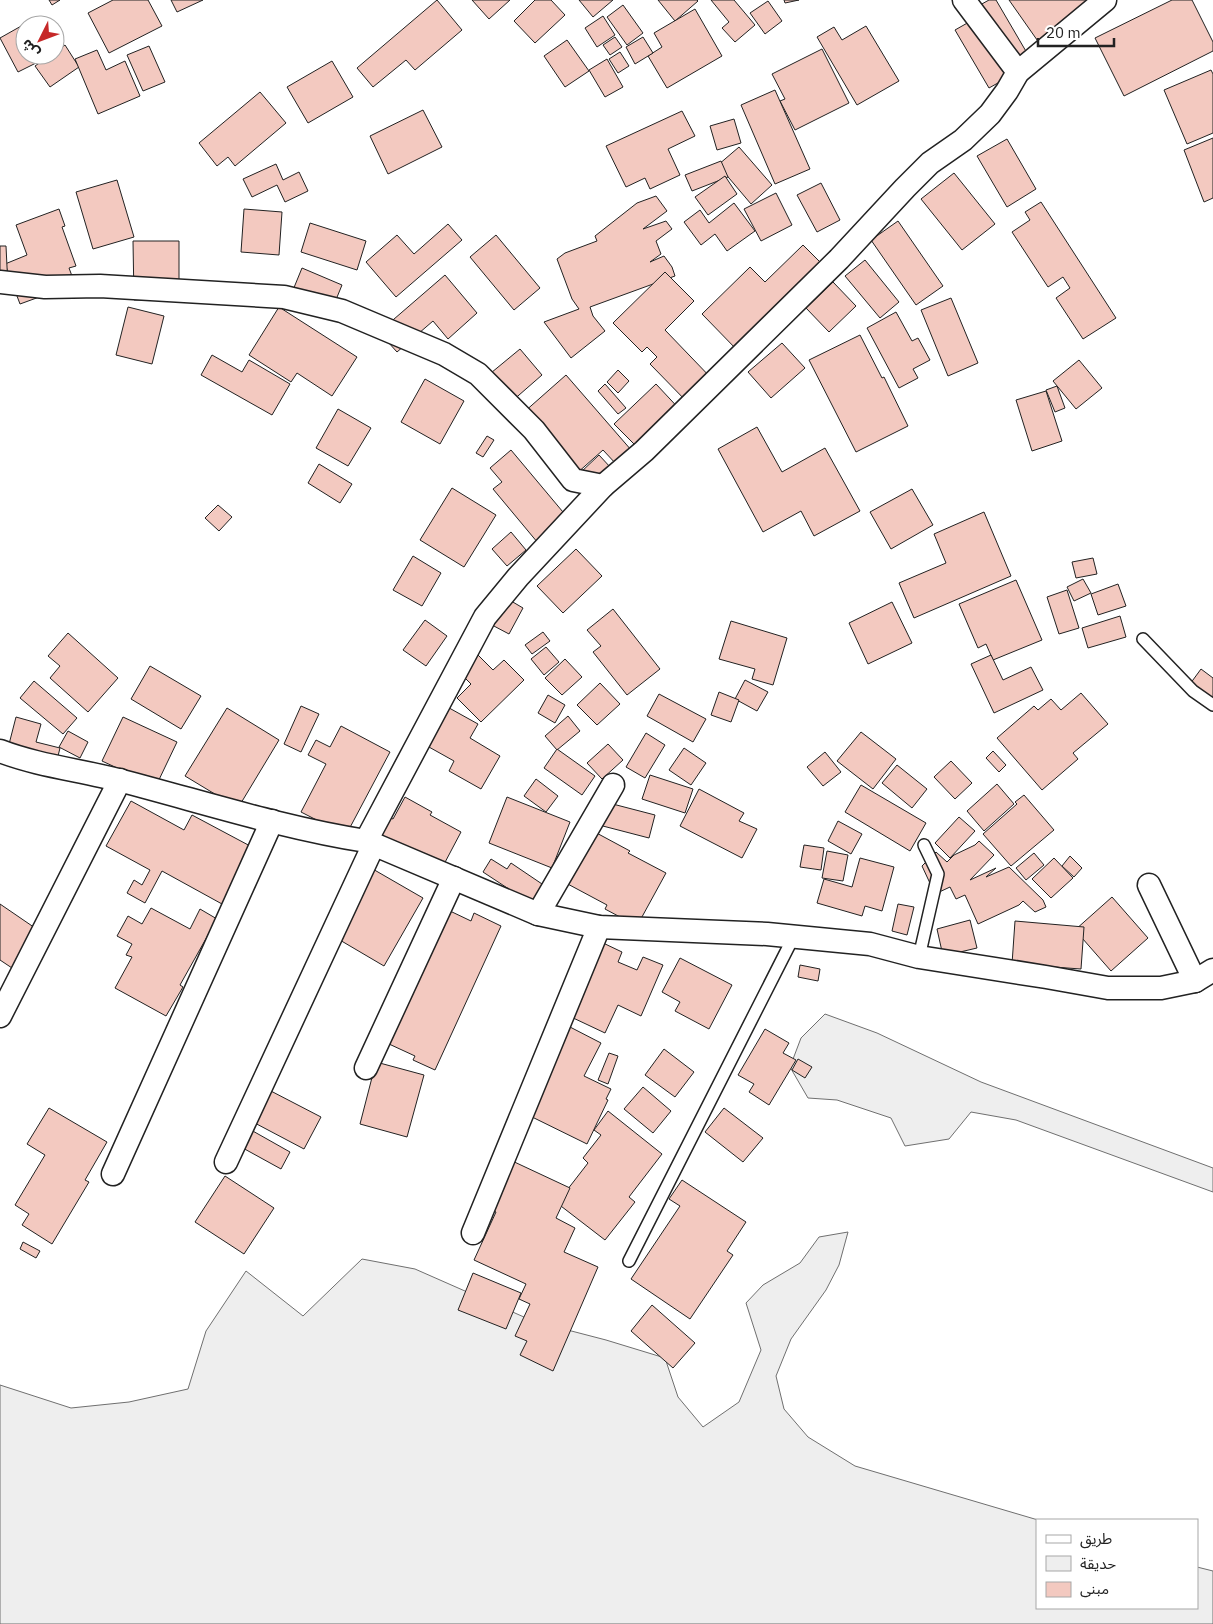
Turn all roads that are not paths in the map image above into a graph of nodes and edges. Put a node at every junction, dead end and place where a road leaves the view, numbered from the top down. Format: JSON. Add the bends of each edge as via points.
{"nodes":[{"id":1,"x":964,"y":0,"type":"edge"},
{"id":2,"x":1105,"y":0,"type":"edge"},
{"id":3,"x":1018,"y":72,"type":"junction"},
{"id":4,"x":0,"y":282,"type":"edge"},
{"id":5,"x":603,"y":486,"type":"junction"},
{"id":6,"x":1143,"y":639,"type":"dead end"},
{"id":7,"x":1213,"y":705,"type":"edge"},
{"id":8,"x":0,"y":751,"type":"edge"},
{"id":9,"x":120,"y":780,"type":"junction"},
{"id":10,"x":613,"y":785,"type":"dead end"},
{"id":11,"x":272,"y":821,"type":"junction"},
{"id":12,"x":370,"y":842,"type":"junction"},
{"id":13,"x":924,"y":845,"type":"dead end"},
{"id":14,"x":454,"y":878,"type":"junction"},
{"id":15,"x":1150,"y":885,"type":"dead end"},
{"id":16,"x":538,"y":914,"type":"junction"},
{"id":17,"x":599,"y":927,"type":"junction"},
{"id":18,"x":794,"y":936,"type":"junction"},
{"id":19,"x":919,"y":957,"type":"junction"},
{"id":20,"x":1204,"y":976,"type":"edge"},
{"id":21,"x":0,"y":1016,"type":"edge"},
{"id":22,"x":366,"y":1068,"type":"dead end"},
{"id":23,"x":226,"y":1162,"type":"dead end"},
{"id":24,"x":113,"y":1174,"type":"dead end"},
{"id":25,"x":473,"y":1233,"type":"dead end"},
{"id":26,"x":629,"y":1261,"type":"dead end"}],
"edges":[{"from":1,"to":3,"type":"street"},
{"from":2,"to":3,"type":"street"},
{"from":3,"to":5,"type":"street","via":[[990,114],[964,140],[930,163],[818,280],[644,451]]},
{"from":4,"to":5,"type":"street","via":[[45,287],[100,286],[284,297],[342,311],[444,354],[478,374],[534,430],[573,480]]},
{"from":5,"to":12,"type":"street","via":[[485,617]]},
{"from":6,"to":7,"type":"lane","via":[[1193,691]]},
{"from":8,"to":9,"type":"street","via":[[23,760]]},
{"from":9,"to":11,"type":"street"},
{"from":9,"to":21,"type":"street"},
{"from":10,"to":16,"type":"street"},
{"from":11,"to":12,"type":"street"},
{"from":11,"to":24,"type":"street"},
{"from":12,"to":14,"type":"street"},
{"from":12,"to":23,"type":"street"},
{"from":13,"to":19,"type":"lane","via":[[938,874]]},
{"from":14,"to":16,"type":"street"},
{"from":14,"to":22,"type":"street"},
{"from":15,"to":20,"type":"street"},
{"from":16,"to":17,"type":"street"},
{"from":17,"to":18,"type":"street"},
{"from":17,"to":25,"type":"street"},
{"from":18,"to":19,"type":"street","via":[[870,944]]},
{"from":18,"to":26,"type":"lane"},
{"from":19,"to":20,"type":"street","via":[[1108,988],[1161,988]]}]}
